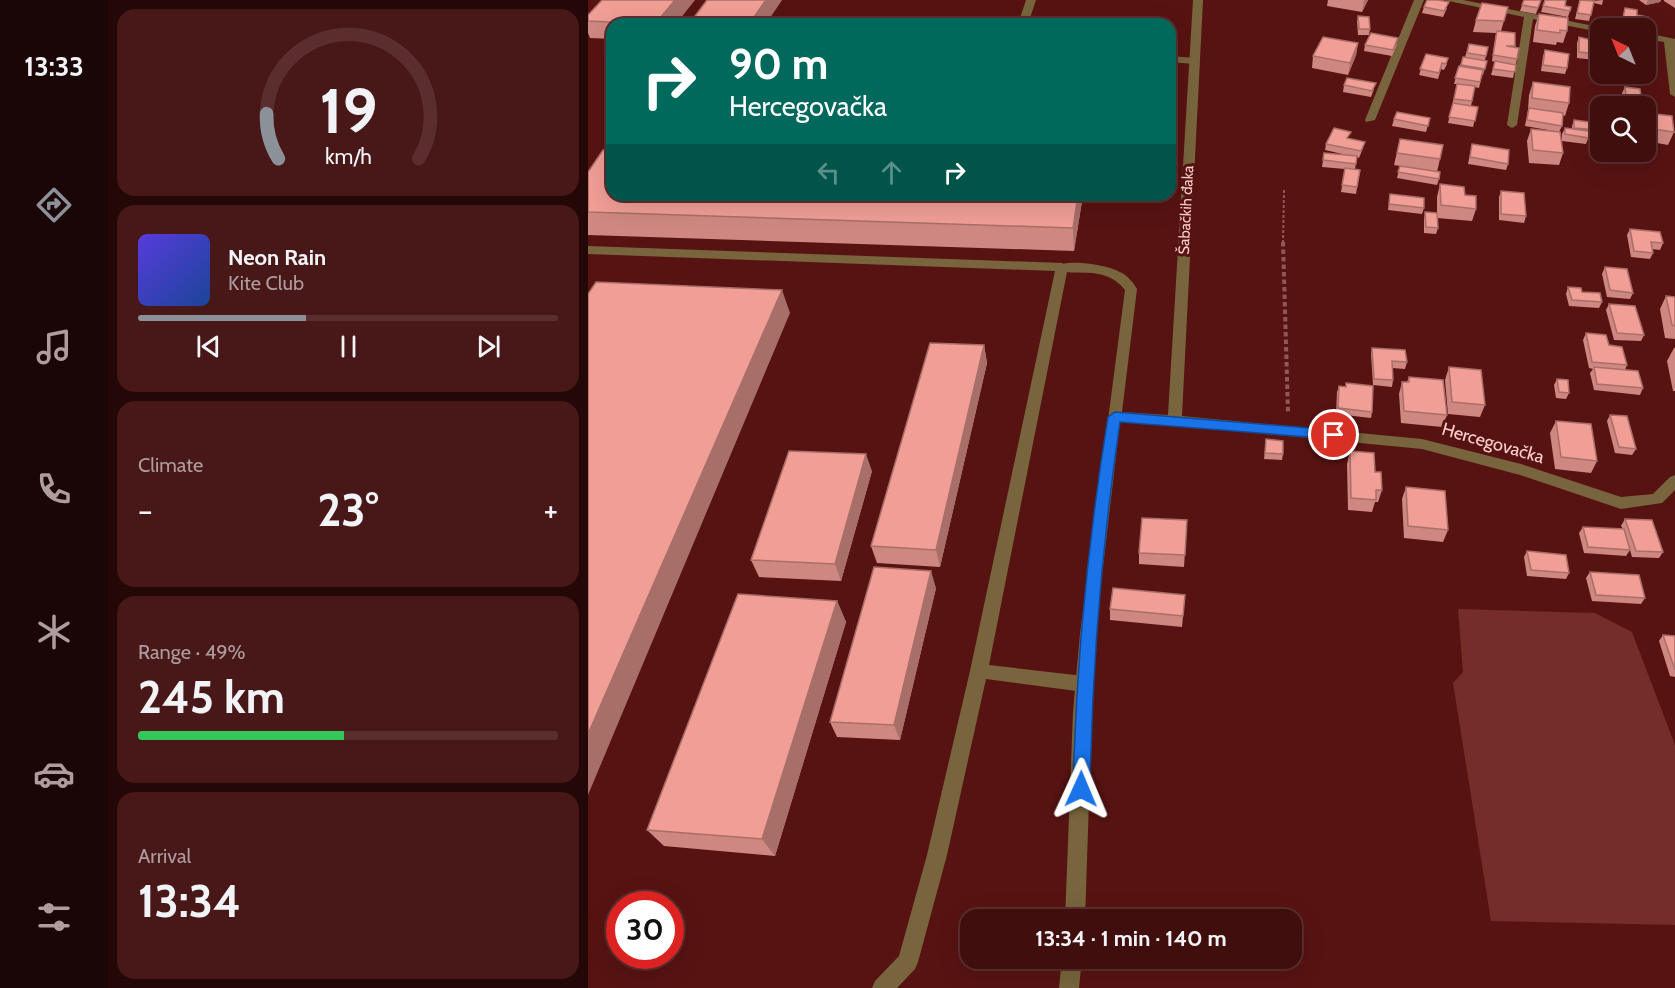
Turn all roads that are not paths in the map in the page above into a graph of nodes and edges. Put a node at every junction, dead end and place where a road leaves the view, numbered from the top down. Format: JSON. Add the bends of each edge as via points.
{"nodes":[{"id":1,"x":1031,"y":0,"type":"edge"},
{"id":2,"x":1197,"y":0,"type":"edge"},
{"id":3,"x":1419,"y":0,"type":"edge"},
{"id":4,"x":1449,"y":0,"type":"edge"},
{"id":5,"x":1529,"y":16,"type":"junction"},
{"id":6,"x":1025,"y":18,"type":"edge"},
{"id":7,"x":1590,"y":26,"type":"edge"},
{"id":8,"x":1656,"y":38,"type":"edge"},
{"id":9,"x":1671,"y":41,"type":"edge"},
{"id":10,"x":1176,"y":60,"type":"edge"},
{"id":11,"x":1195,"y":62,"type":"junction"},
{"id":12,"x":1675,"y":94,"type":"edge"},
{"id":13,"x":1370,"y":120,"type":"dead end"},
{"id":14,"x":1512,"y":125,"type":"dead end"},
{"id":15,"x":588,"y":250,"type":"edge"},
{"id":16,"x":1062,"y":267,"type":"junction"},
{"id":17,"x":1115,"y":417,"type":"junction"},
{"id":18,"x":1175,"y":420,"type":"junction"},
{"id":19,"x":1675,"y":481,"type":"edge"},
{"id":20,"x":979,"y":671,"type":"junction"},
{"id":21,"x":1084,"y":684,"type":"junction"},
{"id":22,"x":1076,"y":909,"type":"edge"},
{"id":23,"x":1071,"y":969,"type":"edge"},
{"id":24,"x":882,"y":988,"type":"edge"},
{"id":25,"x":1070,"y":988,"type":"edge"}],
"edges":[{"from":1,"to":6,"type":"street"},
{"from":2,"to":11,"type":"street","name":"Šabačkih đaka"},
{"from":3,"to":13,"type":"street"},
{"from":4,"to":5,"type":"street"},
{"from":5,"to":7,"type":"street"},
{"from":5,"to":14,"type":"street"},
{"from":8,"to":9,"type":"street"},
{"from":9,"to":12,"type":"street"},
{"from":10,"to":11,"type":"street"},
{"from":11,"to":18,"type":"street","name":"Šabačkih đaka"},
{"from":15,"to":16,"type":"street"},
{"from":16,"to":17,"type":"street","via":[[1107,271],[1131,289]]},
{"from":16,"to":20,"type":"street"},
{"from":17,"to":18,"type":"street","name":"Hercegovačka"},
{"from":17,"to":21,"type":"street","via":[[1103,489]]},
{"from":18,"to":19,"type":"street","name":"Hercegovačka","via":[[1422,444],[1521,470],[1621,503],[1657,499]]},
{"from":20,"to":21,"type":"street"},
{"from":20,"to":24,"type":"street","via":[[908,962]]},
{"from":21,"to":22,"type":"street"},
{"from":23,"to":25,"type":"street"}]}
